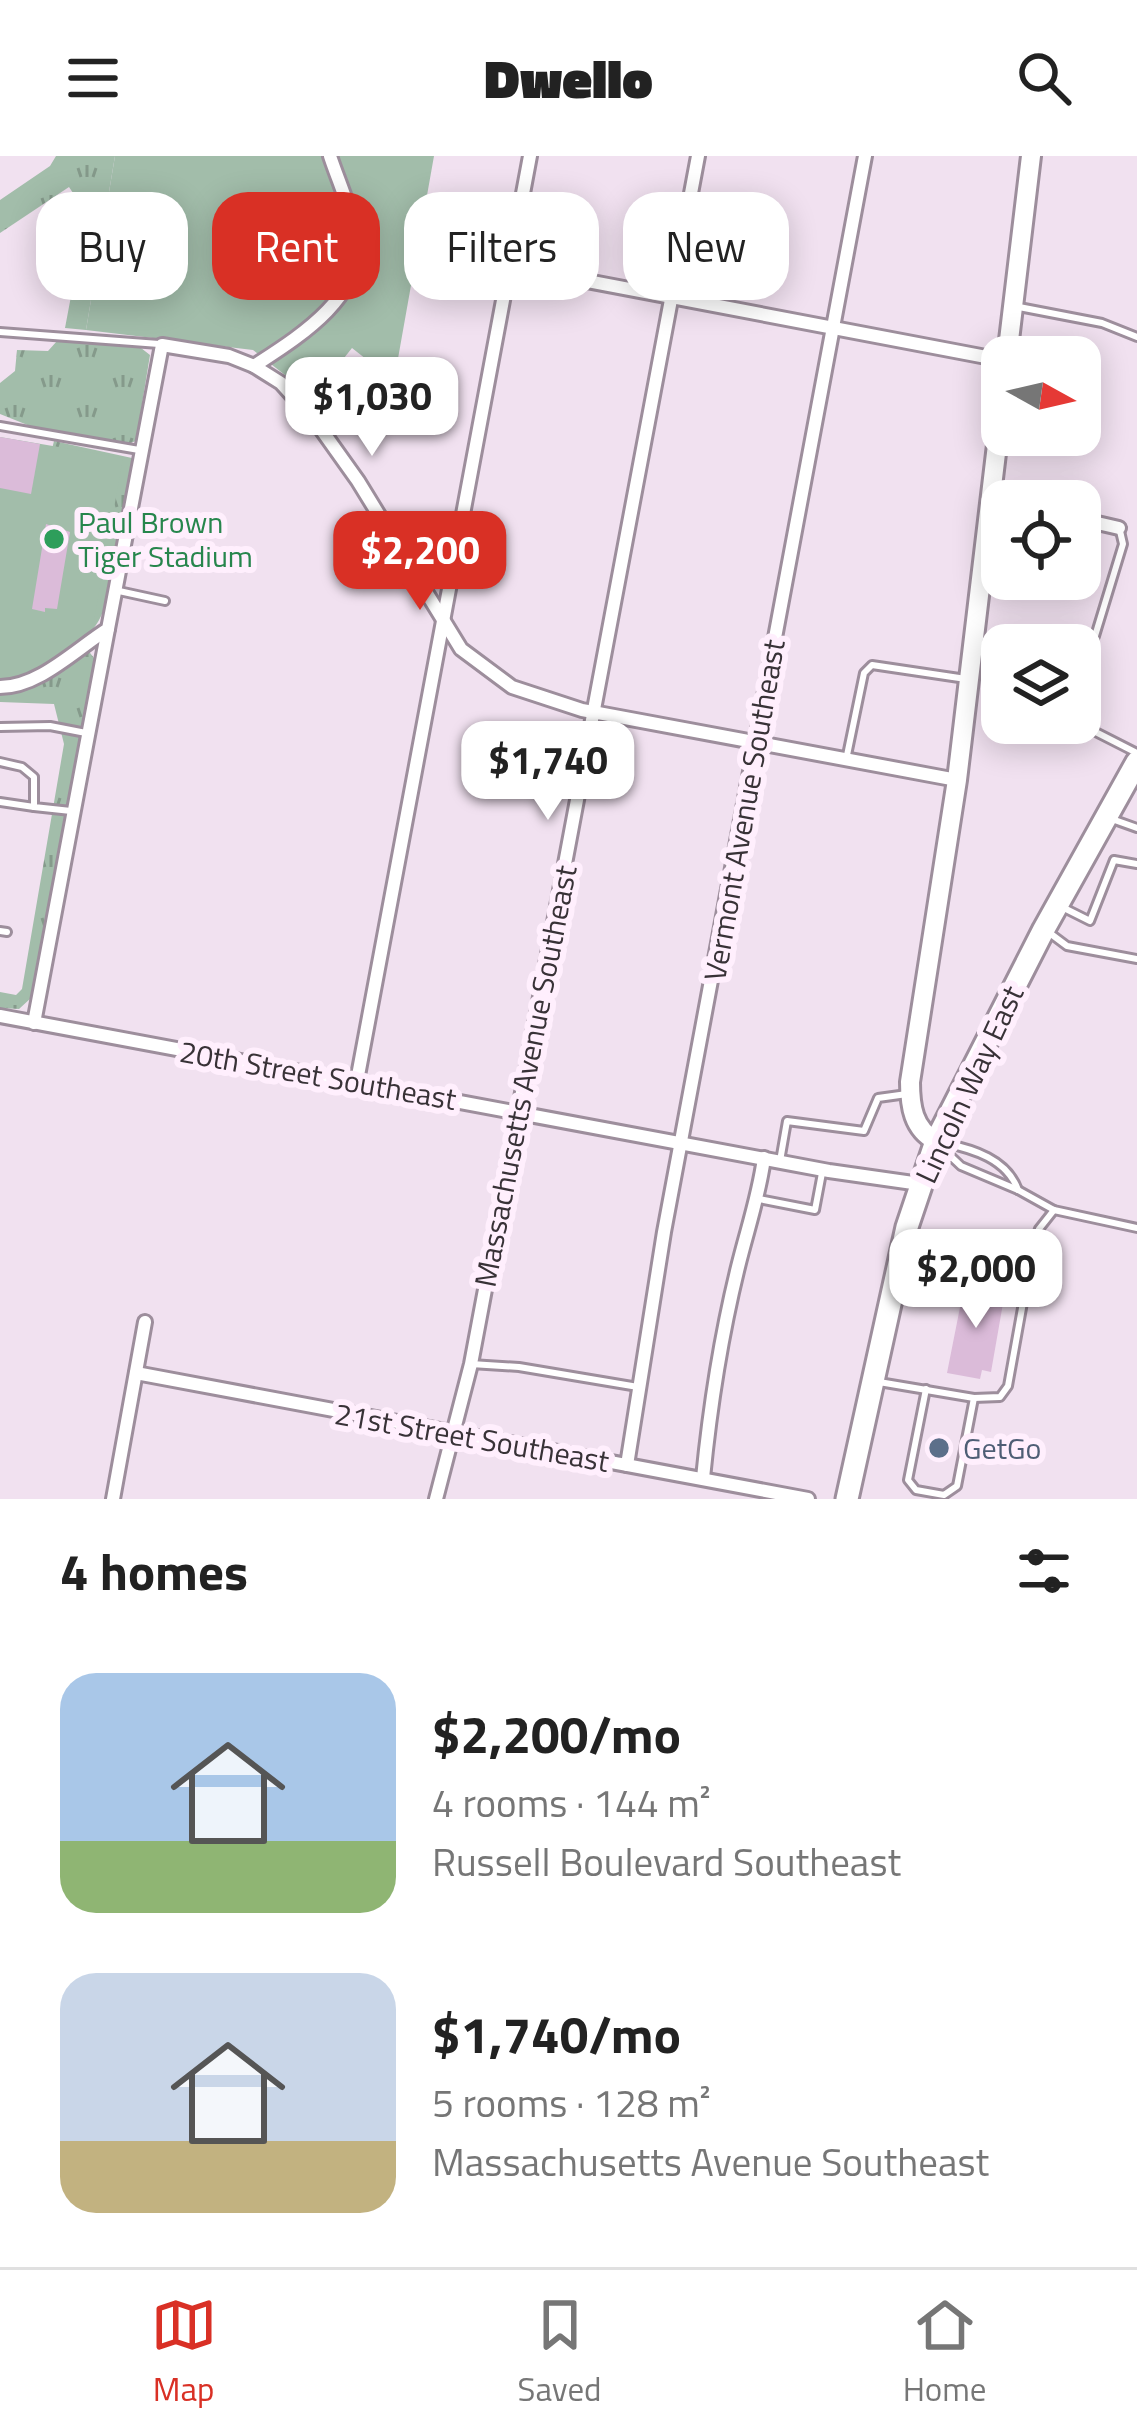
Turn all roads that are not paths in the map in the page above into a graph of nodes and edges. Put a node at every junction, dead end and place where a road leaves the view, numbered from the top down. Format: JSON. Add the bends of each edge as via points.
{"nodes":[{"id":1,"x":330,"y":156,"type":"edge"},
{"id":2,"x":530,"y":156,"type":"edge"},
{"id":3,"x":698,"y":156,"type":"edge"},
{"id":4,"x":865,"y":156,"type":"edge"},
{"id":5,"x":1031,"y":156,"type":"edge"},
{"id":6,"x":523,"y":192,"type":"edge"},
{"id":7,"x":691,"y":192,"type":"edge"},
{"id":8,"x":502,"y":300,"type":"edge"},
{"id":9,"x":670,"y":300,"type":"edge"},
{"id":10,"x":675,"y":300,"type":"edge"},
{"id":11,"x":1013,"y":305,"type":"junction"},
{"id":12,"x":834,"y":329,"type":"junction"},
{"id":13,"x":0,"y":332,"type":"edge"},
{"id":14,"x":1008,"y":336,"type":"edge"},
{"id":15,"x":1137,"y":338,"type":"edge"},
{"id":16,"x":162,"y":345,"type":"junction"},
{"id":17,"x":981,"y":354,"type":"edge"},
{"id":18,"x":254,"y":366,"type":"junction"},
{"id":19,"x":0,"y":426,"type":"edge"},
{"id":20,"x":142,"y":451,"type":"junction"},
{"id":21,"x":1101,"y":524,"type":"edge"},
{"id":22,"x":1119,"y":528,"type":"joint"},
{"id":23,"x":115,"y":591,"type":"junction"},
{"id":24,"x":982,"y":600,"type":"edge"},
{"id":25,"x":165,"y":601,"type":"dead end"},
{"id":26,"x":442,"y":624,"type":"junction"},
{"id":27,"x":1099,"y":624,"type":"edge"},
{"id":28,"x":108,"y":629,"type":"junction"},
{"id":29,"x":970,"y":679,"type":"junction"},
{"id":30,"x":0,"y":687,"type":"edge"},
{"id":31,"x":593,"y":712,"type":"junction"},
{"id":32,"x":0,"y":727,"type":"edge"},
{"id":33,"x":88,"y":733,"type":"junction"},
{"id":34,"x":1101,"y":735,"type":"edge"},
{"id":35,"x":756,"y":744,"type":"junction"},
{"id":36,"x":1137,"y":753,"type":"edge"},
{"id":37,"x":846,"y":760,"type":"junction"},
{"id":38,"x":1137,"y":762,"type":"edge"},
{"id":39,"x":0,"y":763,"type":"edge"},
{"id":40,"x":957,"y":780,"type":"junction"},
{"id":41,"x":0,"y":802,"type":"edge"},
{"id":42,"x":34,"y":807,"type":"junction"},
{"id":43,"x":74,"y":812,"type":"junction"},
{"id":44,"x":1105,"y":817,"type":"junction"},
{"id":45,"x":1137,"y":829,"type":"edge"},
{"id":46,"x":1084,"y":854,"type":"junction"},
{"id":47,"x":1114,"y":860,"type":"junction"},
{"id":48,"x":1137,"y":864,"type":"edge"},
{"id":49,"x":1057,"y":904,"type":"junction"},
{"id":50,"x":1044,"y":928,"type":"junction"},
{"id":51,"x":1137,"y":959,"type":"edge"},
{"id":52,"x":0,"y":1016,"type":"edge"},
{"id":53,"x":34,"y":1022,"type":"junction"},
{"id":54,"x":358,"y":1081,"type":"junction"},
{"id":55,"x":910,"y":1094,"type":"junction"},
{"id":56,"x":519,"y":1111,"type":"junction"},
{"id":57,"x":935,"y":1141,"type":"junction"},
{"id":58,"x":682,"y":1142,"type":"junction"},
{"id":59,"x":764,"y":1158,"type":"junction"},
{"id":60,"x":780,"y":1161,"type":"junction"},
{"id":61,"x":822,"y":1169,"type":"junction"},
{"id":62,"x":920,"y":1184,"type":"junction"},
{"id":63,"x":1018,"y":1190,"type":"junction"},
{"id":64,"x":758,"y":1198,"type":"junction"},
{"id":65,"x":1054,"y":1210,"type":"junction"},
{"id":66,"x":1137,"y":1228,"type":"edge"},
{"id":67,"x":145,"y":1322,"type":"dead end"},
{"id":68,"x":472,"y":1364,"type":"junction"},
{"id":69,"x":136,"y":1373,"type":"junction"},
{"id":70,"x":872,"y":1381,"type":"junction"},
{"id":71,"x":638,"y":1388,"type":"junction"},
{"id":72,"x":926,"y":1390,"type":"junction"},
{"id":73,"x":974,"y":1398,"type":"junction"},
{"id":74,"x":454,"y":1433,"type":"junction"},
{"id":75,"x":627,"y":1465,"type":"junction"},
{"id":76,"x":703,"y":1478,"type":"junction"},
{"id":77,"x":113,"y":1499,"type":"edge"},
{"id":78,"x":436,"y":1499,"type":"edge"},
{"id":79,"x":808,"y":1499,"type":"edge"},
{"id":80,"x":847,"y":1499,"type":"edge"}],
"edges":[{"from":1,"to":18,"type":"street","via":[[357,240],[355,271],[322,314]]},
{"from":2,"to":6,"type":"street"},
{"from":3,"to":7,"type":"street","name":"Massachusetts Avenue Southeast"},
{"from":4,"to":12,"type":"street","name":"Vermont Avenue Southeast"},
{"from":5,"to":11,"type":"street"},
{"from":8,"to":26,"type":"street"},
{"from":9,"to":31,"type":"street","name":"Massachusetts Avenue Southeast"},
{"from":10,"to":12,"type":"street"},
{"from":11,"to":14,"type":"street"},
{"from":11,"to":15,"type":"lane"},
{"from":12,"to":17,"type":"street"},
{"from":12,"to":35,"type":"street","name":"Vermont Avenue Southeast"},
{"from":13,"to":16,"type":"lane"},
{"from":16,"to":18,"type":"street"},
{"from":16,"to":20,"type":"street"},
{"from":18,"to":26,"type":"street","via":[[281,383],[333,443]]},
{"from":19,"to":20,"type":"lane"},
{"from":20,"to":23,"type":"street"},
{"from":21,"to":22,"type":"street"},
{"from":22,"to":27,"type":"lane","via":[[1123,544]]},
{"from":23,"to":25,"type":"lane"},
{"from":23,"to":28,"type":"street"},
{"from":24,"to":29,"type":"street"},
{"from":26,"to":31,"type":"street","via":[[474,662],[512,687]]},
{"from":26,"to":54,"type":"street"},
{"from":28,"to":30,"type":"street","via":[[26,683]]},
{"from":28,"to":33,"type":"street"},
{"from":29,"to":37,"type":"lane","via":[[872,664]]},
{"from":29,"to":40,"type":"street"},
{"from":31,"to":35,"type":"street"},
{"from":31,"to":56,"type":"street","name":"Massachusetts Avenue Southeast"},
{"from":32,"to":33,"type":"lane"},
{"from":33,"to":43,"type":"street"},
{"from":34,"to":36,"type":"lane"},
{"from":35,"to":37,"type":"street"},
{"from":35,"to":58,"type":"street","name":"Vermont Avenue Southeast"},
{"from":37,"to":40,"type":"street"},
{"from":38,"to":44,"type":"main road","name":"Lincoln Way East"},
{"from":39,"to":42,"type":"lane","via":[[34,777]]},
{"from":40,"to":55,"type":"street"},
{"from":41,"to":42,"type":"lane"},
{"from":42,"to":43,"type":"lane"},
{"from":43,"to":53,"type":"street"},
{"from":44,"to":45,"type":"lane"},
{"from":44,"to":46,"type":"main road","name":"Lincoln Way East"},
{"from":46,"to":47,"type":"lane"},
{"from":46,"to":49,"type":"main road","name":"Lincoln Way East"},
{"from":47,"to":48,"type":"lane"},
{"from":47,"to":49,"type":"lane","via":[[1090,921]]},
{"from":49,"to":50,"type":"main road","name":"Lincoln Way East"},
{"from":50,"to":51,"type":"lane","via":[[1067,946]]},
{"from":50,"to":57,"type":"main road","name":"Lincoln Way East"},
{"from":52,"to":53,"type":"street","name":"20th Street Southeast"},
{"from":53,"to":54,"type":"street","name":"20th Street Southeast"},
{"from":54,"to":56,"type":"street","name":"20th Street Southeast"},
{"from":55,"to":57,"type":"street","via":[[919,1126]]},
{"from":55,"to":60,"type":"lane","via":[[878,1098],[864,1131],[787,1121]]},
{"from":56,"to":58,"type":"street","name":"20th Street Southeast"},
{"from":56,"to":68,"type":"street","name":"Massachusetts Avenue Southeast"},
{"from":57,"to":62,"type":"main road","name":"Lincoln Way East"},
{"from":57,"to":63,"type":"lane","via":[[961,1166]]},
{"from":57,"to":63,"type":"lane","via":[[999,1164]]},
{"from":58,"to":59,"type":"street","name":"20th Street Southeast"},
{"from":58,"to":71,"type":"street","name":"Vermont Avenue Southeast"},
{"from":59,"to":60,"type":"street","name":"20th Street Southeast"},
{"from":59,"to":64,"type":"street"},
{"from":60,"to":61,"type":"street","name":"20th Street Southeast"},
{"from":61,"to":62,"type":"street","name":"20th Street Southeast"},
{"from":61,"to":64,"type":"lane","via":[[815,1210]]},
{"from":62,"to":70,"type":"main road","name":"Lincoln Way East"},
{"from":63,"to":65,"type":"lane"},
{"from":64,"to":76,"type":"street","via":[[712,1394]]},
{"from":65,"to":66,"type":"lane"},
{"from":65,"to":73,"type":"lane","via":[[1033,1247],[1008,1386],[1000,1397]]},
{"from":67,"to":69,"type":"street"},
{"from":68,"to":71,"type":"lane"},
{"from":68,"to":74,"type":"street","name":"Massachusetts Avenue Southeast"},
{"from":69,"to":74,"type":"street","name":"21st Street Southeast"},
{"from":69,"to":77,"type":"street"},
{"from":70,"to":72,"type":"lane"},
{"from":70,"to":80,"type":"main road","name":"Lincoln Way East"},
{"from":71,"to":75,"type":"street","name":"Vermont Avenue Southeast"},
{"from":72,"to":73,"type":"lane"},
{"from":72,"to":73,"type":"lane","via":[[908,1480],[916,1490],[944,1495],[957,1486]]},
{"from":74,"to":75,"type":"street","name":"21st Street Southeast"},
{"from":74,"to":78,"type":"street","name":"Massachusetts Avenue Southeast"},
{"from":75,"to":76,"type":"street","name":"21st Street Southeast"},
{"from":76,"to":79,"type":"street","name":"21st Street Southeast"}]}
